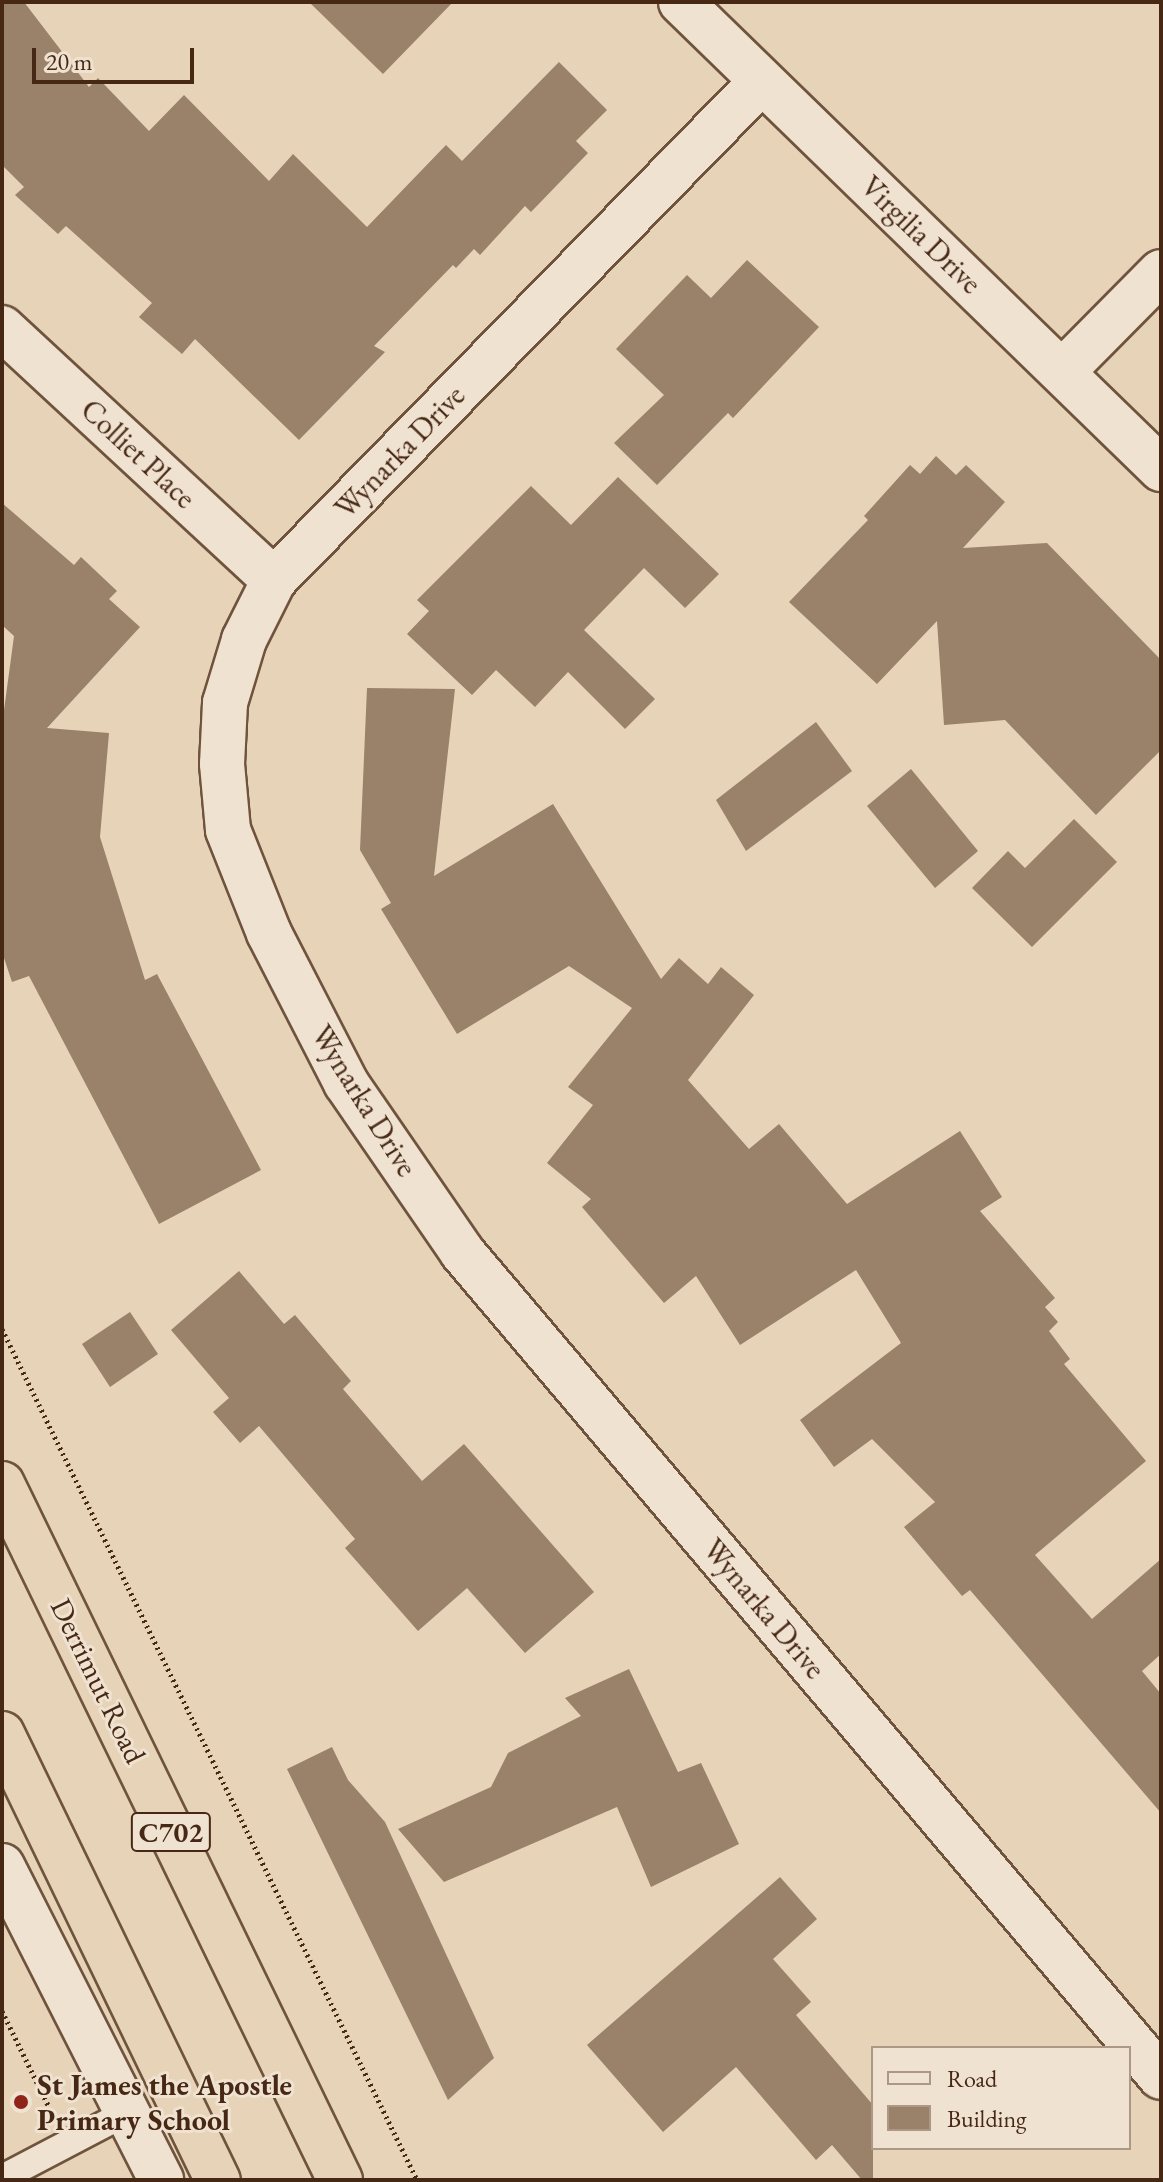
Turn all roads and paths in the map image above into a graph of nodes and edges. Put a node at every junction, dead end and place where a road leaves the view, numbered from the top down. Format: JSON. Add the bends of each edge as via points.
{"nodes":[{"id":1,"x":681,"y":2,"type":"edge"},
{"id":2,"x":761,"y":82,"type":"junction"},
{"id":3,"x":1161,"y":272,"type":"edge"},
{"id":4,"x":2,"y":328,"type":"edge"},
{"id":5,"x":1063,"y":371,"type":"junction"},
{"id":6,"x":1161,"y":469,"type":"edge"},
{"id":7,"x":274,"y":580,"type":"junction"},
{"id":8,"x":2,"y":1329,"type":"edge"},
{"id":9,"x":2,"y":1484,"type":"edge"},
{"id":10,"x":2,"y":1734,"type":"edge"},
{"id":11,"x":2,"y":1866,"type":"edge"},
{"id":12,"x":2,"y":2011,"type":"edge"},
{"id":13,"x":1161,"y":2077,"type":"edge"},
{"id":14,"x":126,"y":2113,"type":"junction"},
{"id":15,"x":67,"y":2144,"type":"junction"},
{"id":16,"x":2,"y":2178,"type":"edge"},
{"id":17,"x":161,"y":2180,"type":"edge"},
{"id":18,"x":218,"y":2180,"type":"edge"},
{"id":19,"x":340,"y":2180,"type":"edge"},
{"id":20,"x":417,"y":2180,"type":"edge"}],
"edges":[{"from":1,"to":2,"type":"street","name":"Virgilia Drive"},
{"from":2,"to":5,"type":"street","name":"Virgilia Drive"},
{"from":2,"to":7,"type":"street","name":"Wynarka Drive"},
{"from":3,"to":5,"type":"street"},
{"from":4,"to":7,"type":"street","name":"Colliet Place"},
{"from":5,"to":6,"type":"street","name":"Virgilia Drive"},
{"from":7,"to":13,"type":"street","name":"Wynarka Drive","via":[[244,640],[225,703],[222,764],[228,830],[269,933],[346,1083],[462,1252]]},
{"from":8,"to":20,"type":"path"},
{"from":9,"to":19,"type":"highway","name":"Derrimut Road","number":"C702"},
{"from":10,"to":18,"type":"highway"},
{"from":11,"to":14,"type":"street"},
{"from":12,"to":15,"type":"path"},
{"from":14,"to":15,"type":"lane"},
{"from":14,"to":17,"type":"street"},
{"from":15,"to":16,"type":"lane"}]}
